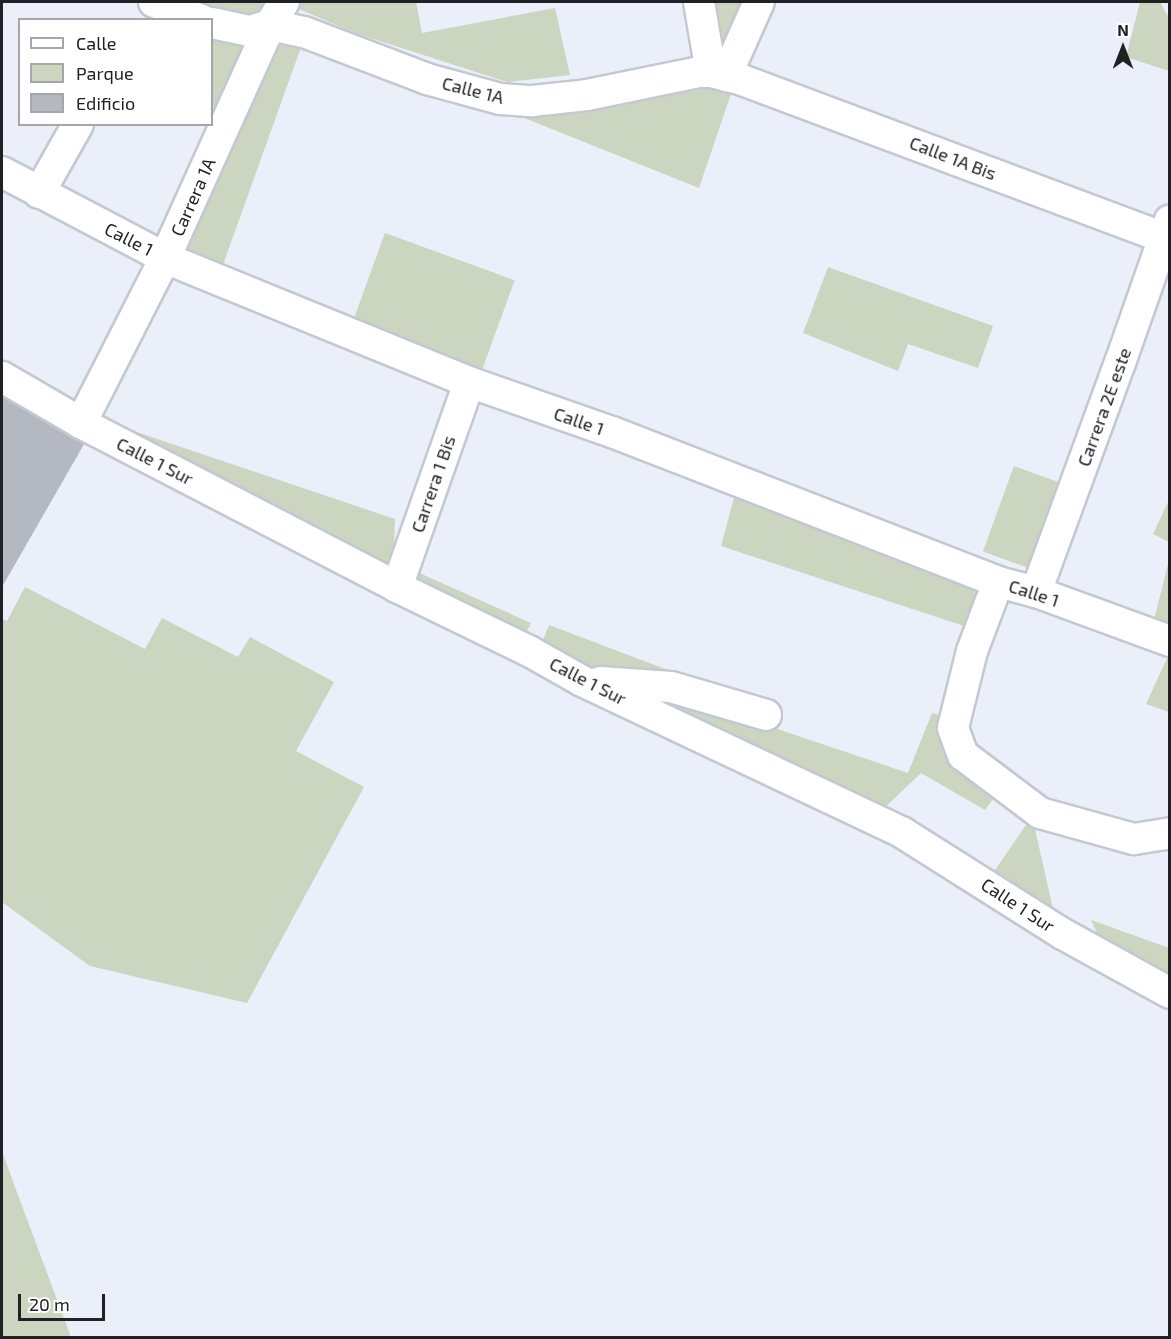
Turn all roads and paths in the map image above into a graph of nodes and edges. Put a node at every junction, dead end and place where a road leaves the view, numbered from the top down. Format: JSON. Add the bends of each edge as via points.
{"nodes":[{"id":1,"x":148,"y":2,"type":"edge"},
{"id":2,"x":154,"y":2,"type":"edge"},
{"id":3,"x":699,"y":2,"type":"edge"},
{"id":4,"x":759,"y":2,"type":"edge"},
{"id":5,"x":277,"y":13,"type":"edge"},
{"id":6,"x":139,"y":18,"type":"edge"},
{"id":7,"x":197,"y":18,"type":"edge"},
{"id":8,"x":213,"y":23,"type":"edge"},
{"id":9,"x":726,"y":76,"type":"junction"},
{"id":10,"x":77,"y":126,"type":"edge"},
{"id":11,"x":2,"y":172,"type":"edge"},
{"id":12,"x":39,"y":193,"type":"junction"},
{"id":13,"x":1166,"y":228,"type":"edge"},
{"id":14,"x":165,"y":258,"type":"junction"},
{"id":15,"x":2,"y":377,"type":"edge"},
{"id":16,"x":469,"y":382,"type":"junction"},
{"id":17,"x":81,"y":423,"type":"junction"},
{"id":18,"x":998,"y":582,"type":"junction"},
{"id":19,"x":397,"y":587,"type":"junction"},
{"id":20,"x":1036,"y":592,"type":"junction"},
{"id":21,"x":1170,"y":641,"type":"edge"},
{"id":22,"x":582,"y":681,"type":"junction"},
{"id":23,"x":766,"y":715,"type":"dead end"},
{"id":24,"x":1170,"y":833,"type":"edge"},
{"id":25,"x":1170,"y":993,"type":"edge"}],
"edges":[{"from":1,"to":6,"type":"street"},
{"from":2,"to":7,"type":"street"},
{"from":3,"to":9,"type":"street"},
{"from":4,"to":9,"type":"street"},
{"from":5,"to":8,"type":"street","name":"Calle 1A","via":[[250,31]]},
{"from":5,"to":9,"type":"street","name":"Calle 1A","via":[[304,32],[427,79],[500,99],[532,101],[587,95],[699,72]]},
{"from":5,"to":14,"type":"street","name":"Carrera 1A"},
{"from":9,"to":13,"type":"street","name":"Calle 1A Bis"},
{"from":10,"to":12,"type":"street"},
{"from":11,"to":12,"type":"street","name":"Calle 1"},
{"from":12,"to":14,"type":"street","name":"Calle 1"},
{"from":13,"to":20,"type":"street","name":"Carrera 2E este"},
{"from":14,"to":16,"type":"street","name":"Calle 1"},
{"from":14,"to":17,"type":"street","name":"Carrera 1A"},
{"from":15,"to":17,"type":"street","name":"Calle 1 Sur"},
{"from":16,"to":18,"type":"street","name":"Calle 1","via":[[612,432]]},
{"from":16,"to":19,"type":"street","name":"Carrera 1 Bis"},
{"from":17,"to":19,"type":"street","name":"Calle 1 Sur"},
{"from":18,"to":20,"type":"street","name":"Calle 1"},
{"from":18,"to":24,"type":"street","via":[[972,651],[952,728],[963,755],[1040,813],[1134,839]]},
{"from":19,"to":22,"type":"street","name":"Calle 1 Sur"},
{"from":20,"to":21,"type":"street","name":"Calle 1"},
{"from":22,"to":23,"type":"street","via":[[671,687]]},
{"from":22,"to":25,"type":"street","name":"Calle 1 Sur","via":[[903,833],[1063,934]]}]}
